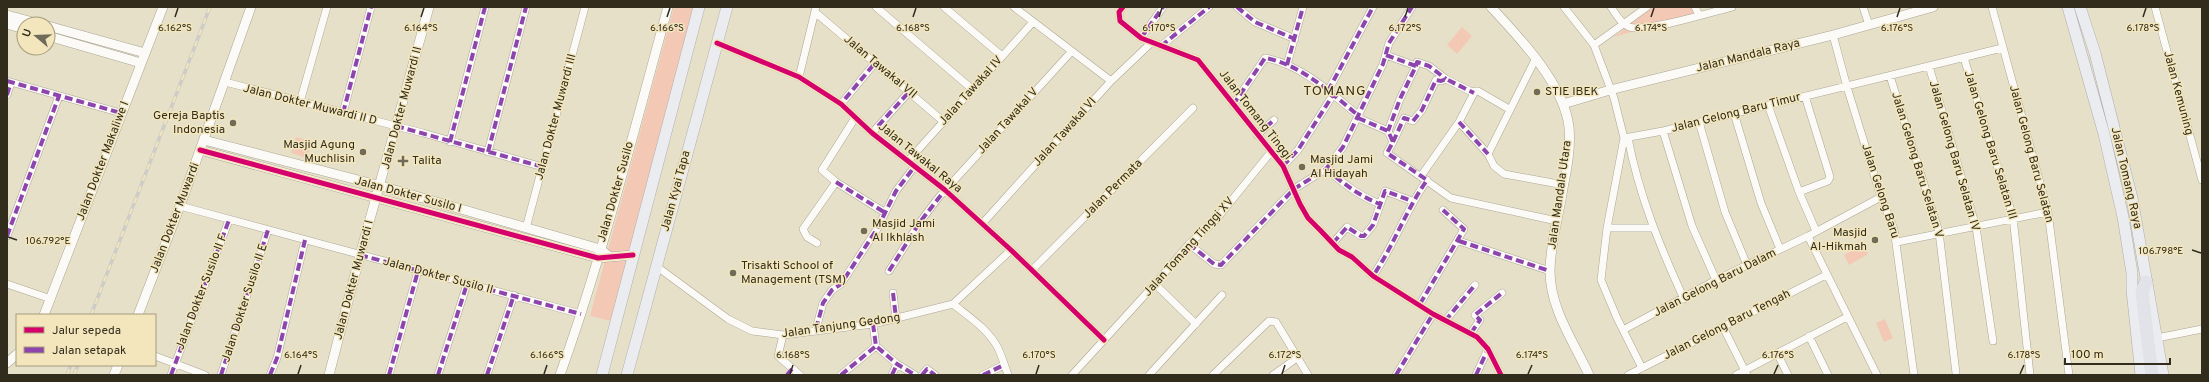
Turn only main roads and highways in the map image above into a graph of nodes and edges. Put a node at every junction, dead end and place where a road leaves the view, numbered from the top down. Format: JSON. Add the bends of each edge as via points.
{"nodes":[{"id":1,"x":699,"y":7,"type":"edge"},
{"id":2,"x":727,"y":7,"type":"edge"},
{"id":3,"x":2068,"y":7,"type":"edge"},
{"id":4,"x":2080,"y":7,"type":"edge"},
{"id":5,"x":2146,"y":282,"type":"junction"},
{"id":6,"x":602,"y":375,"type":"edge"},
{"id":7,"x":627,"y":375,"type":"edge"},
{"id":8,"x":2141,"y":375,"type":"edge"},
{"id":9,"x":2152,"y":375,"type":"edge"},
{"id":10,"x":2163,"y":375,"type":"edge"}],
"edges":[{"from":1,"to":6,"type":"main road","name":"Jalan Kyai Tapa"},
{"from":2,"to":7,"type":"main road","name":"Jalan Kyai Tapa"},
{"from":3,"to":8,"type":"main road","name":"Jalan Tomang Raya","via":[[2104,134],[2123,217],[2132,273]]},
{"from":4,"to":5,"type":"main road","name":"Jalan Tomang Raya","via":[[2132,198]]},
{"from":5,"to":9,"type":"highway","via":[[2142,292]]},
{"from":5,"to":10,"type":"main road","name":"Jalan Tomang Raya"}]}
